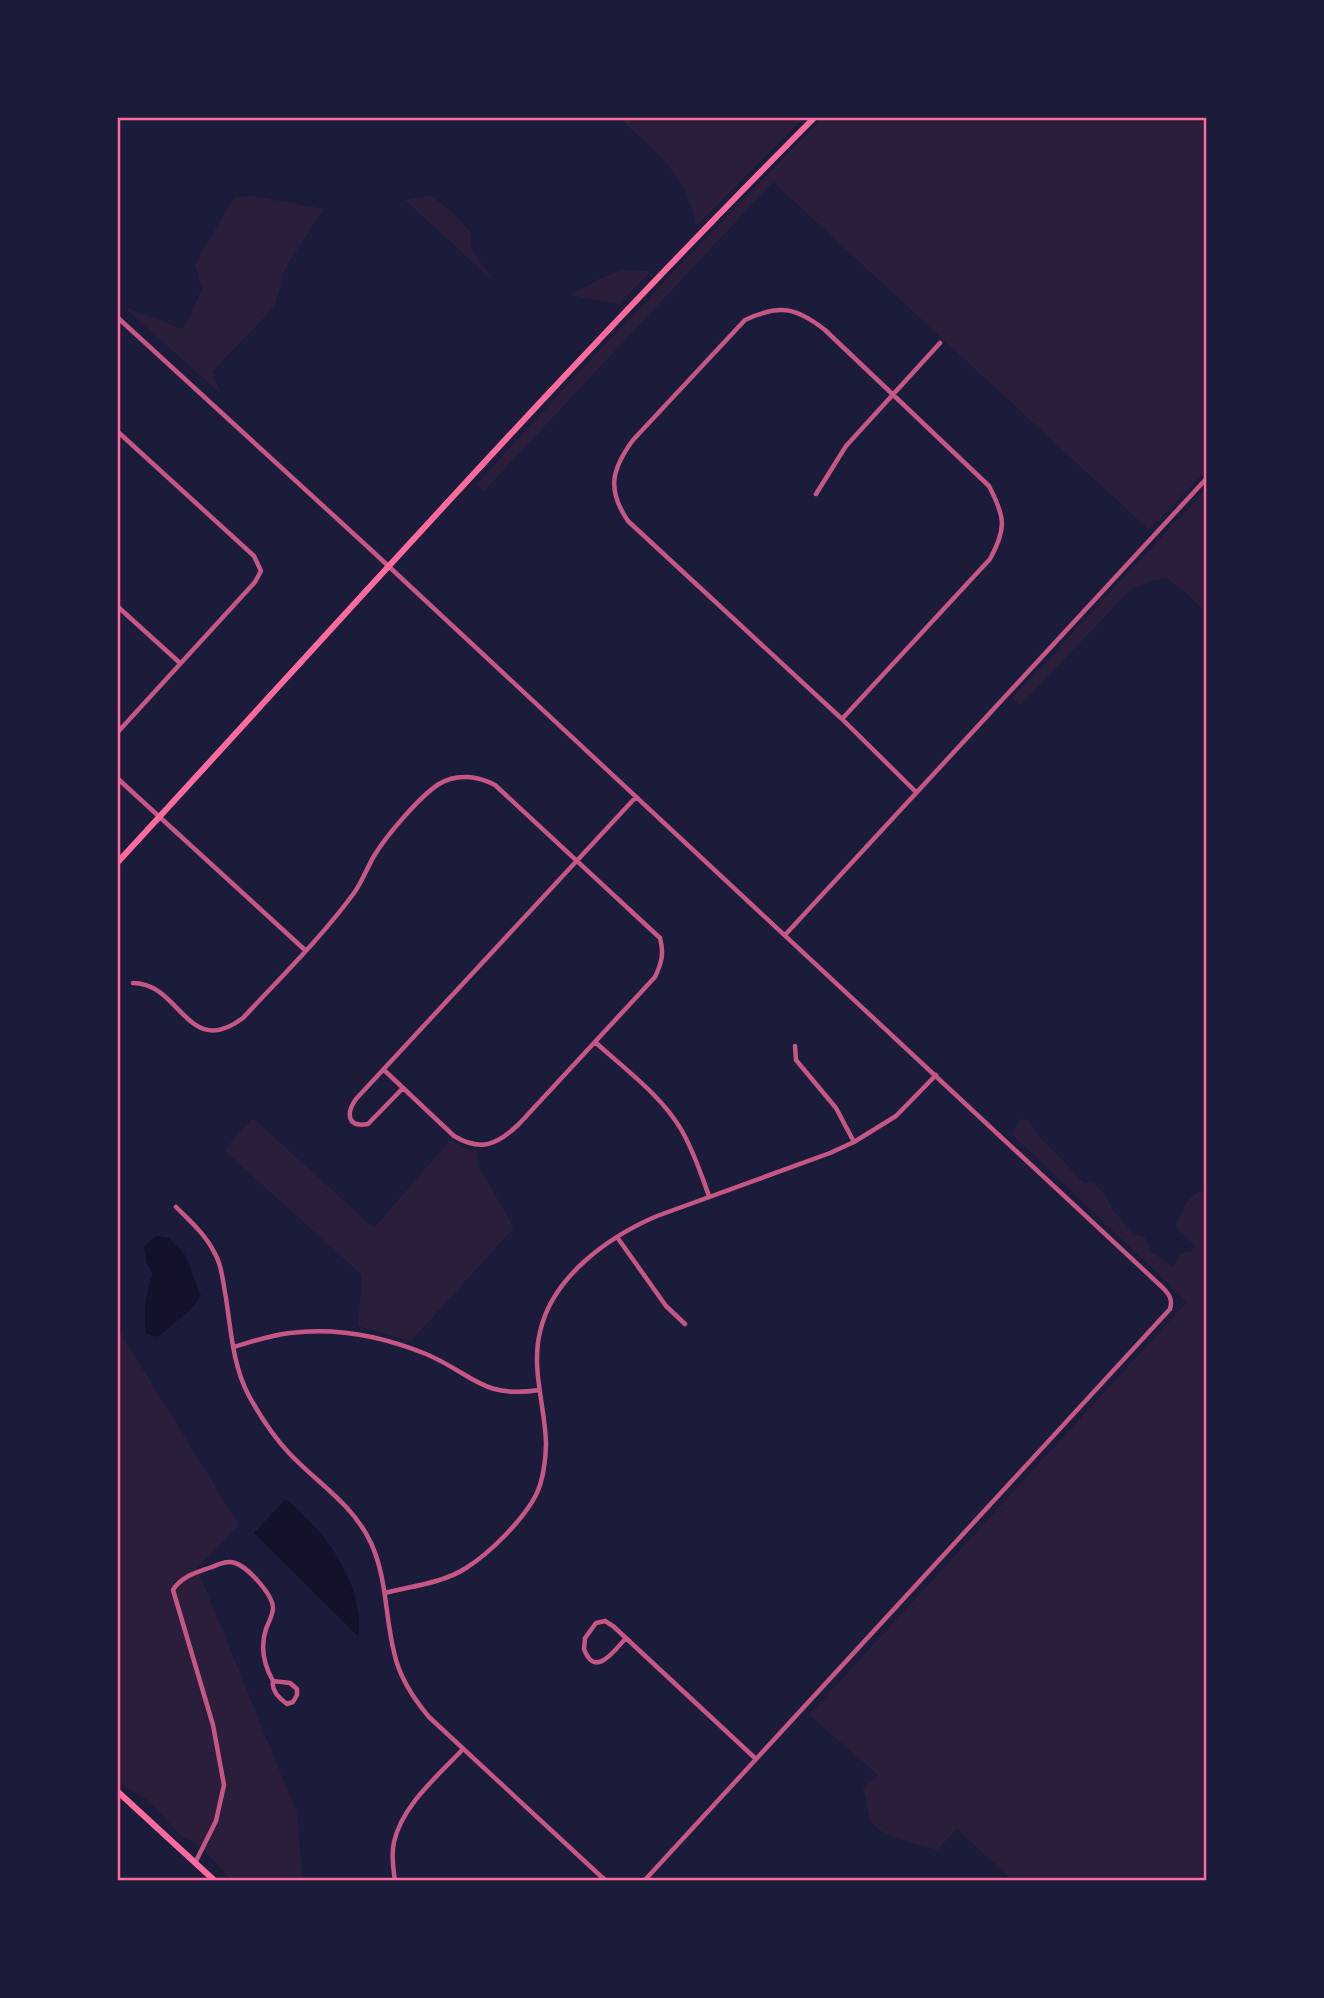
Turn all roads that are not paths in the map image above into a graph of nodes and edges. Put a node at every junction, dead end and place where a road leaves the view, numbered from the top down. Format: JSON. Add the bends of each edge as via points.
{"nodes":[{"id":1,"x":815,"y":117,"type":"edge"},
{"id":2,"x":117,"y":317,"type":"edge"},
{"id":3,"x":940,"y":344,"type":"dead end"},
{"id":4,"x":891,"y":395,"type":"junction"},
{"id":5,"x":117,"y":431,"type":"edge"},
{"id":6,"x":1207,"y":478,"type":"edge"},
{"id":7,"x":816,"y":494,"type":"dead end"},
{"id":8,"x":387,"y":566,"type":"junction"},
{"id":9,"x":117,"y":606,"type":"edge"},
{"id":10,"x":180,"y":663,"type":"junction"},
{"id":11,"x":842,"y":719,"type":"junction"},
{"id":12,"x":117,"y":733,"type":"edge"},
{"id":13,"x":117,"y":778,"type":"edge"},
{"id":14,"x":916,"y":792,"type":"junction"},
{"id":15,"x":635,"y":798,"type":"junction"},
{"id":16,"x":160,"y":816,"type":"junction"},
{"id":17,"x":577,"y":860,"type":"junction"},
{"id":18,"x":117,"y":863,"type":"edge"},
{"id":19,"x":785,"y":934,"type":"junction"},
{"id":20,"x":305,"y":950,"type":"junction"},
{"id":21,"x":133,"y":983,"type":"dead end"},
{"id":22,"x":595,"y":1041,"type":"junction"},
{"id":23,"x":795,"y":1046,"type":"dead end"},
{"id":24,"x":384,"y":1070,"type":"junction"},
{"id":25,"x":936,"y":1075,"type":"junction"},
{"id":26,"x":402,"y":1088,"type":"junction"},
{"id":27,"x":854,"y":1142,"type":"junction"},
{"id":28,"x":709,"y":1196,"type":"junction"},
{"id":29,"x":176,"y":1207,"type":"dead end"},
{"id":30,"x":617,"y":1237,"type":"junction"},
{"id":31,"x":685,"y":1324,"type":"dead end"},
{"id":32,"x":233,"y":1347,"type":"junction"},
{"id":33,"x":539,"y":1390,"type":"junction"},
{"id":34,"x":385,"y":1593,"type":"junction"},
{"id":35,"x":626,"y":1638,"type":"junction"},
{"id":36,"x":273,"y":1681,"type":"junction"},
{"id":37,"x":463,"y":1749,"type":"junction"},
{"id":38,"x":756,"y":1759,"type":"junction"},
{"id":39,"x":117,"y":1791,"type":"edge"},
{"id":40,"x":195,"y":1863,"type":"junction"},
{"id":41,"x":215,"y":1881,"type":"edge"},
{"id":42,"x":395,"y":1881,"type":"edge"},
{"id":43,"x":606,"y":1881,"type":"edge"},
{"id":44,"x":644,"y":1881,"type":"edge"}],
"edges":[{"from":1,"to":8,"type":"main road","via":[[630,306]]},
{"from":2,"to":8,"type":"street"},
{"from":3,"to":4,"type":"street"},
{"from":4,"to":7,"type":"street","via":[[846,446]]},
{"from":4,"to":11,"type":"street","via":[[989,486],[1000,508],[1002,536],[990,559]]},
{"from":4,"to":11,"type":"street","via":[[812,319],[781,309],[763,312],[744,320],[632,440],[616,471],[616,504],[628,521]]},
{"from":5,"to":10,"type":"street","via":[[254,556],[261,570]]},
{"from":6,"to":14,"type":"street"},
{"from":8,"to":15,"type":"street"},
{"from":8,"to":16,"type":"main road"},
{"from":9,"to":10,"type":"street"},
{"from":10,"to":12,"type":"street"},
{"from":11,"to":14,"type":"street"},
{"from":13,"to":16,"type":"street"},
{"from":14,"to":19,"type":"street"},
{"from":15,"to":17,"type":"street"},
{"from":15,"to":19,"type":"street"},
{"from":16,"to":18,"type":"main road"},
{"from":16,"to":20,"type":"street"},
{"from":17,"to":20,"type":"street","via":[[495,785],[471,777],[444,781],[388,836],[355,892]]},
{"from":17,"to":22,"type":"street","via":[[660,938],[663,951],[655,976]]},
{"from":17,"to":24,"type":"street"},
{"from":19,"to":25,"type":"street"},
{"from":20,"to":21,"type":"street","via":[[243,1018],[219,1032],[197,1026],[156,989]]},
{"from":22,"to":26,"type":"street","via":[[506,1137],[481,1146],[454,1136]]},
{"from":22,"to":28,"type":"street","via":[[662,1103],[681,1128]]},
{"from":23,"to":27,"type":"street","via":[[796,1060],[836,1108]]},
{"from":24,"to":26,"type":"street"},
{"from":24,"to":26,"type":"street","via":[[350,1108],[352,1122],[368,1124]]},
{"from":25,"to":27,"type":"street","via":[[897,1116]]},
{"from":25,"to":38,"type":"street","via":[[1163,1287],[1172,1302],[1162,1319]]},
{"from":27,"to":28,"type":"street"},
{"from":28,"to":30,"type":"street"},
{"from":29,"to":32,"type":"street","via":[[216,1254]]},
{"from":30,"to":31,"type":"street","via":[[659,1297]]},
{"from":30,"to":33,"type":"street","via":[[574,1272],[545,1314],[536,1355]]},
{"from":32,"to":33,"type":"street","via":[[288,1333],[345,1332],[419,1352],[502,1392]]},
{"from":32,"to":34,"type":"street","via":[[248,1395],[273,1434],[361,1527],[376,1557]]},
{"from":33,"to":34,"type":"street","via":[[544,1468],[537,1494],[521,1517],[466,1569]]},
{"from":34,"to":37,"type":"street","via":[[394,1653],[412,1697]]},
{"from":35,"to":35,"type":"street","via":[[601,1621],[591,1628],[584,1648],[590,1659],[603,1662]]},
{"from":35,"to":38,"type":"street"},
{"from":36,"to":36,"type":"street","via":[[297,1689],[293,1702],[277,1695]]},
{"from":36,"to":40,"type":"street","via":[[266,1668],[264,1637],[273,1609],[256,1580],[237,1564],[225,1562],[177,1584],[173,1590],[214,1725],[224,1785],[216,1821]]},
{"from":37,"to":42,"type":"street","via":[[403,1819],[394,1842]]},
{"from":37,"to":43,"type":"street"},
{"from":38,"to":44,"type":"street"},
{"from":39,"to":40,"type":"main road"},
{"from":40,"to":41,"type":"main road"}]}
